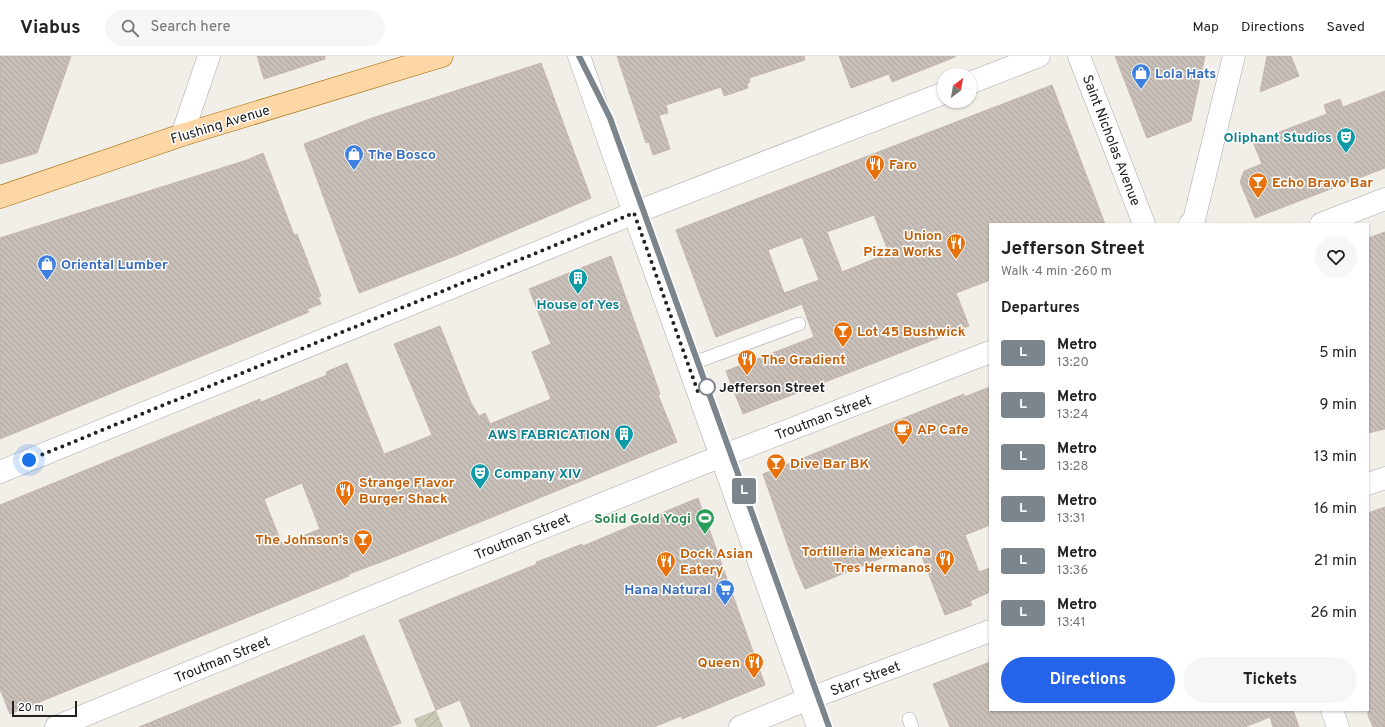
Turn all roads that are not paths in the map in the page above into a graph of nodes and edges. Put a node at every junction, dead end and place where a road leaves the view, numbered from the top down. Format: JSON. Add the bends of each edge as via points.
{"nodes":[{"id":1,"x":209,"y":56,"type":"edge"},
{"id":2,"x":442,"y":56,"type":"edge"},
{"id":3,"x":579,"y":56,"type":"edge"},
{"id":4,"x":1039,"y":56,"type":"edge"},
{"id":5,"x":1079,"y":56,"type":"edge"},
{"id":6,"x":1234,"y":56,"type":"edge"},
{"id":7,"x":977,"y":80,"type":"edge"},
{"id":8,"x":937,"y":96,"type":"edge"},
{"id":9,"x":182,"y":135,"type":"junction"},
{"id":10,"x":0,"y":197,"type":"edge"},
{"id":11,"x":1385,"y":199,"type":"edge"},
{"id":12,"x":634,"y":213,"type":"junction"},
{"id":13,"x":1144,"y":223,"type":"edge"},
{"id":14,"x":1191,"y":223,"type":"edge"},
{"id":15,"x":1324,"y":223,"type":"edge"},
{"id":16,"x":799,"y":324,"type":"dead end"},
{"id":17,"x":989,"y":352,"type":"edge"},
{"id":18,"x":688,"y":365,"type":"junction"},
{"id":19,"x":721,"y":456,"type":"junction"},
{"id":20,"x":0,"y":472,"type":"edge"},
{"id":21,"x":1385,"y":478,"type":"edge"},
{"id":22,"x":1369,"y":484,"type":"edge"},
{"id":23,"x":989,"y":631,"type":"edge"},
{"id":24,"x":808,"y":699,"type":"junction"},
{"id":25,"x":1332,"y":711,"type":"edge"},
{"id":26,"x":56,"y":727,"type":"edge"},
{"id":27,"x":740,"y":727,"type":"edge"},
{"id":28,"x":818,"y":727,"type":"edge"},
{"id":29,"x":1338,"y":727,"type":"edge"}],
"edges":[{"from":1,"to":9,"type":"street"},
{"from":2,"to":9,"type":"main road","name":"Flushing Avenue"},
{"from":3,"to":12,"type":"street"},
{"from":4,"to":7,"type":"street"},
{"from":5,"to":13,"type":"street","name":"Saint Nicholas Avenue"},
{"from":6,"to":14,"type":"street","via":[[1194,220]]},
{"from":8,"to":12,"type":"street"},
{"from":9,"to":10,"type":"main road","name":"Flushing Avenue"},
{"from":11,"to":15,"type":"street"},
{"from":12,"to":18,"type":"street"},
{"from":12,"to":20,"type":"street"},
{"from":16,"to":18,"type":"lane"},
{"from":17,"to":19,"type":"street","name":"Troutman Street"},
{"from":18,"to":19,"type":"street"},
{"from":19,"to":24,"type":"street"},
{"from":19,"to":26,"type":"street","name":"Troutman Street"},
{"from":21,"to":22,"type":"street"},
{"from":23,"to":24,"type":"street","name":"Starr Street"},
{"from":24,"to":27,"type":"street","name":"Starr Street"},
{"from":24,"to":28,"type":"street"},
{"from":25,"to":29,"type":"street"}]}
